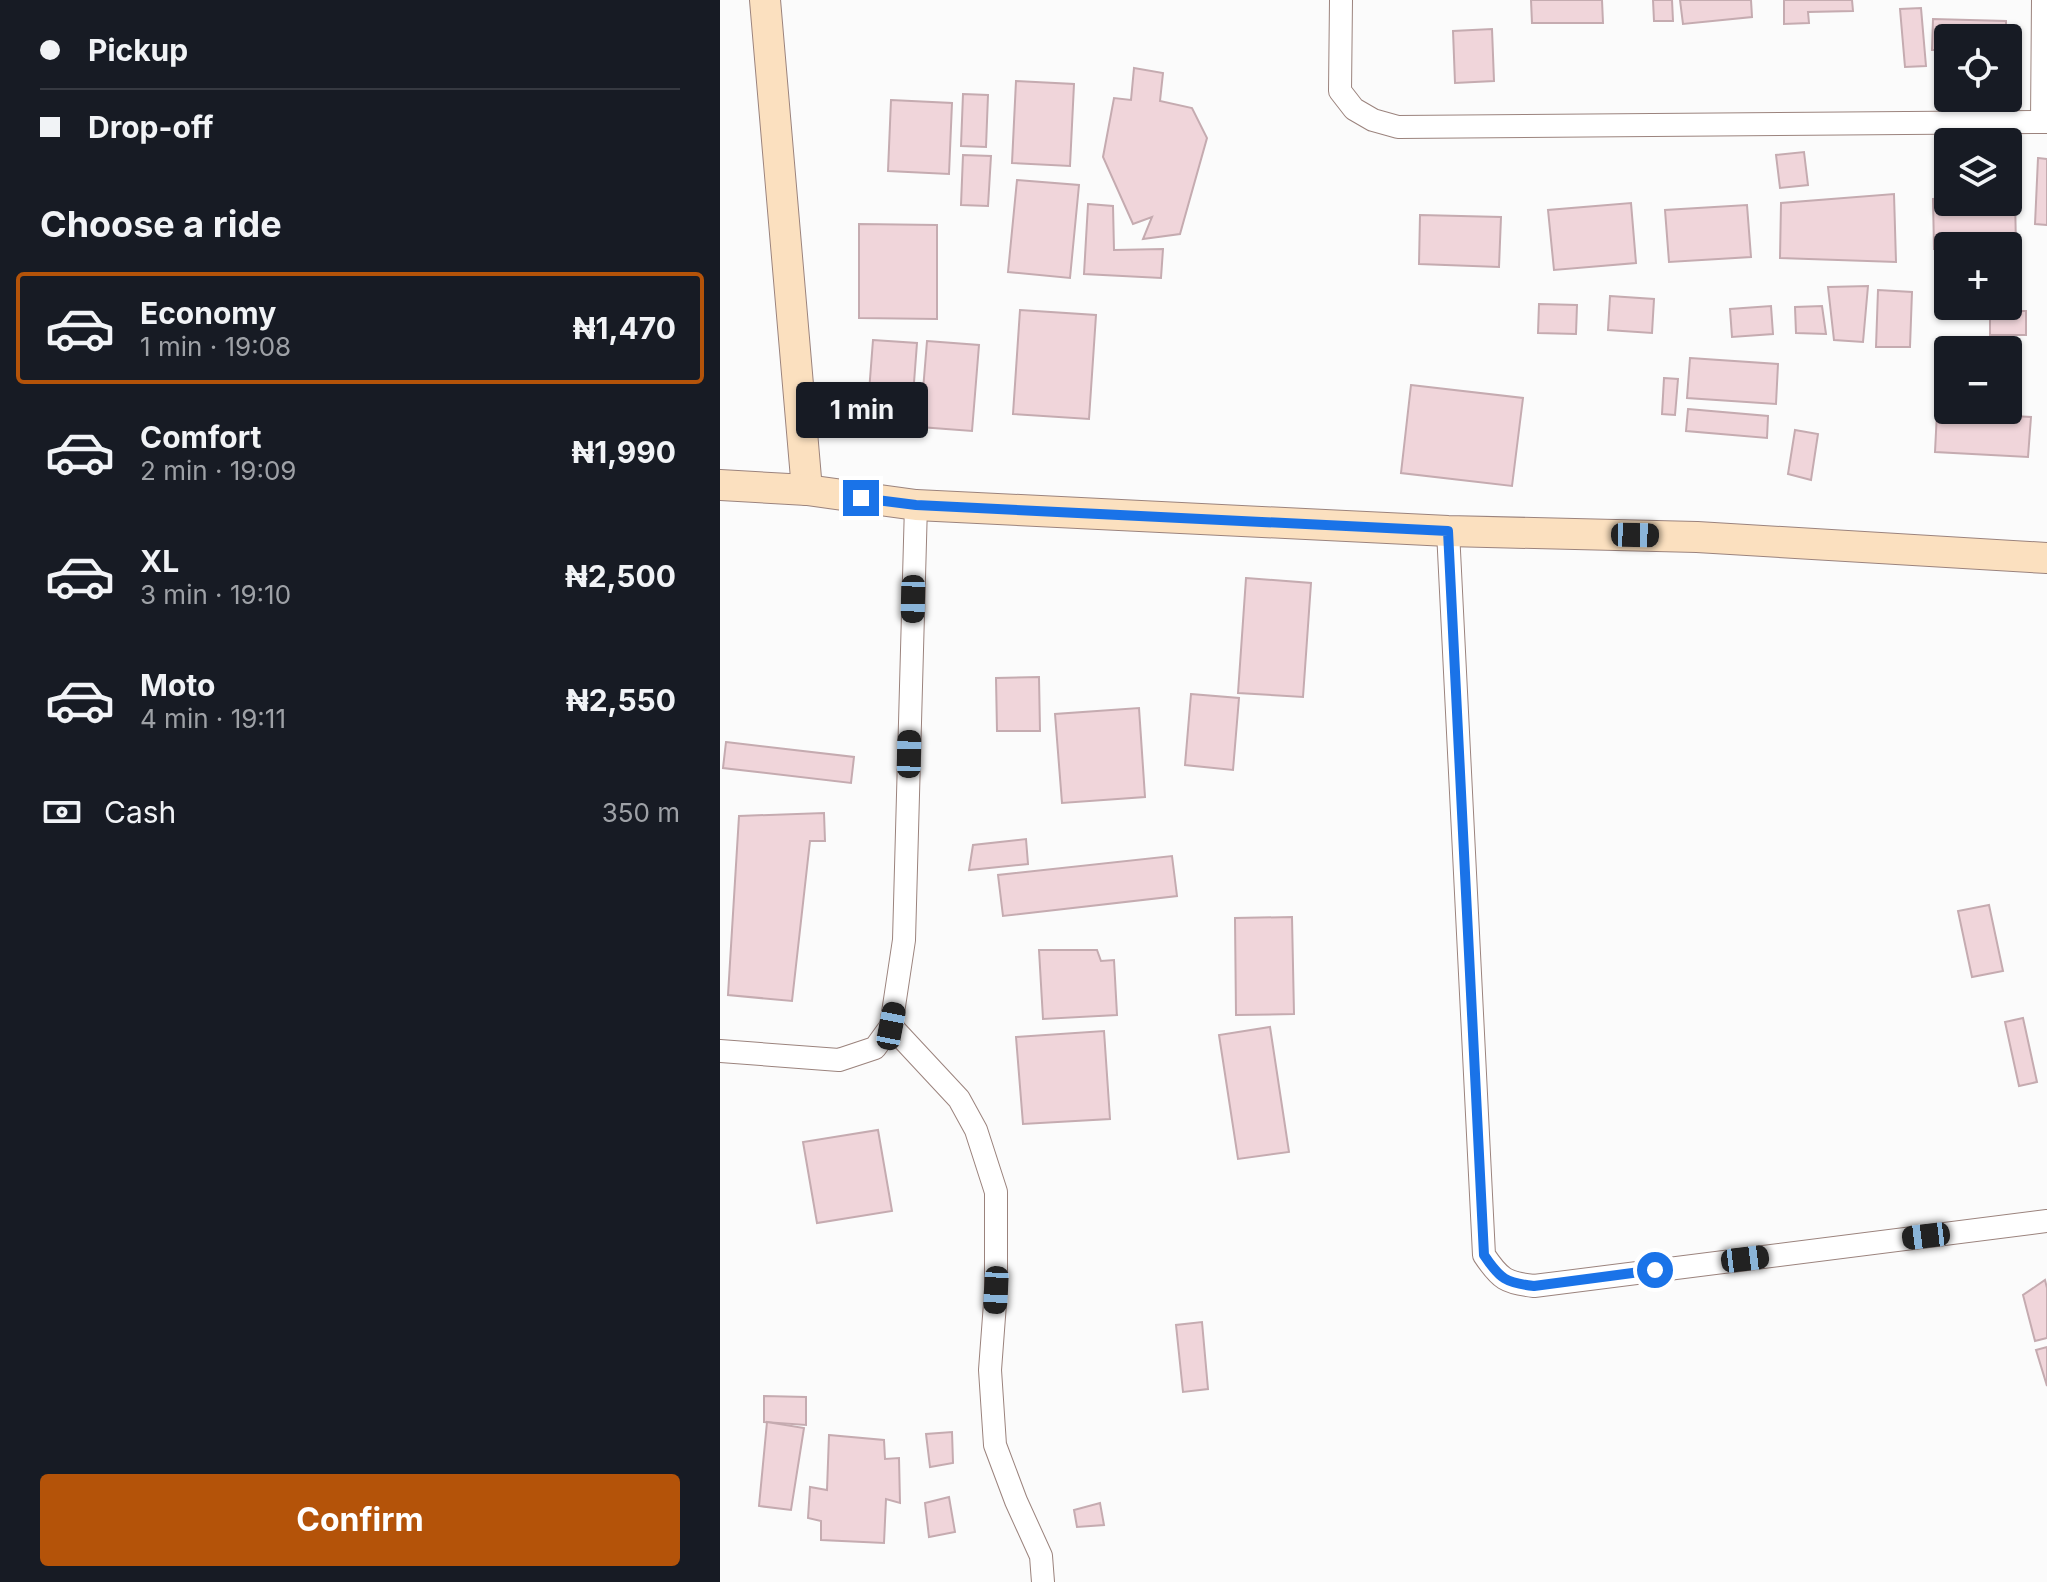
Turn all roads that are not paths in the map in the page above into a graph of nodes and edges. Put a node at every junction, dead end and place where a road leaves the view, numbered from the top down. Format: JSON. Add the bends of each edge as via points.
{"nodes":[{"id":1,"x":765,"y":0,"type":"edge"},
{"id":2,"x":1341,"y":0,"type":"edge"},
{"id":3,"x":2043,"y":0,"type":"edge"},
{"id":4,"x":2044,"y":122,"type":"edge"},
{"id":5,"x":720,"y":485,"type":"edge"},
{"id":6,"x":807,"y":490,"type":"junction"},
{"id":7,"x":916,"y":505,"type":"junction"},
{"id":8,"x":1448,"y":531,"type":"junction"},
{"id":9,"x":2047,"y":558,"type":"edge"},
{"id":10,"x":891,"y":1026,"type":"junction"},
{"id":11,"x":720,"y":1051,"type":"edge"},
{"id":12,"x":2047,"y":1221,"type":"edge"},
{"id":13,"x":1043,"y":1582,"type":"edge"}],
"edges":[{"from":1,"to":6,"type":"street"},
{"from":2,"to":4,"type":"street","via":[[1340,91],[1354,109],[1398,127]]},
{"from":3,"to":4,"type":"street"},
{"from":5,"to":6,"type":"street"},
{"from":6,"to":7,"type":"street"},
{"from":7,"to":8,"type":"street"},
{"from":7,"to":10,"type":"street","via":[[904,940]]},
{"from":8,"to":9,"type":"street","via":[[1697,537]]},
{"from":8,"to":12,"type":"street","via":[[1484,1255],[1496,1273],[1515,1284],[1534,1286]]},
{"from":10,"to":11,"type":"street","via":[[875,1048],[839,1060]]},
{"from":10,"to":13,"type":"street","via":[[959,1099],[976,1130],[996,1192],[990,1370],[995,1445],[1041,1556]]}]}
